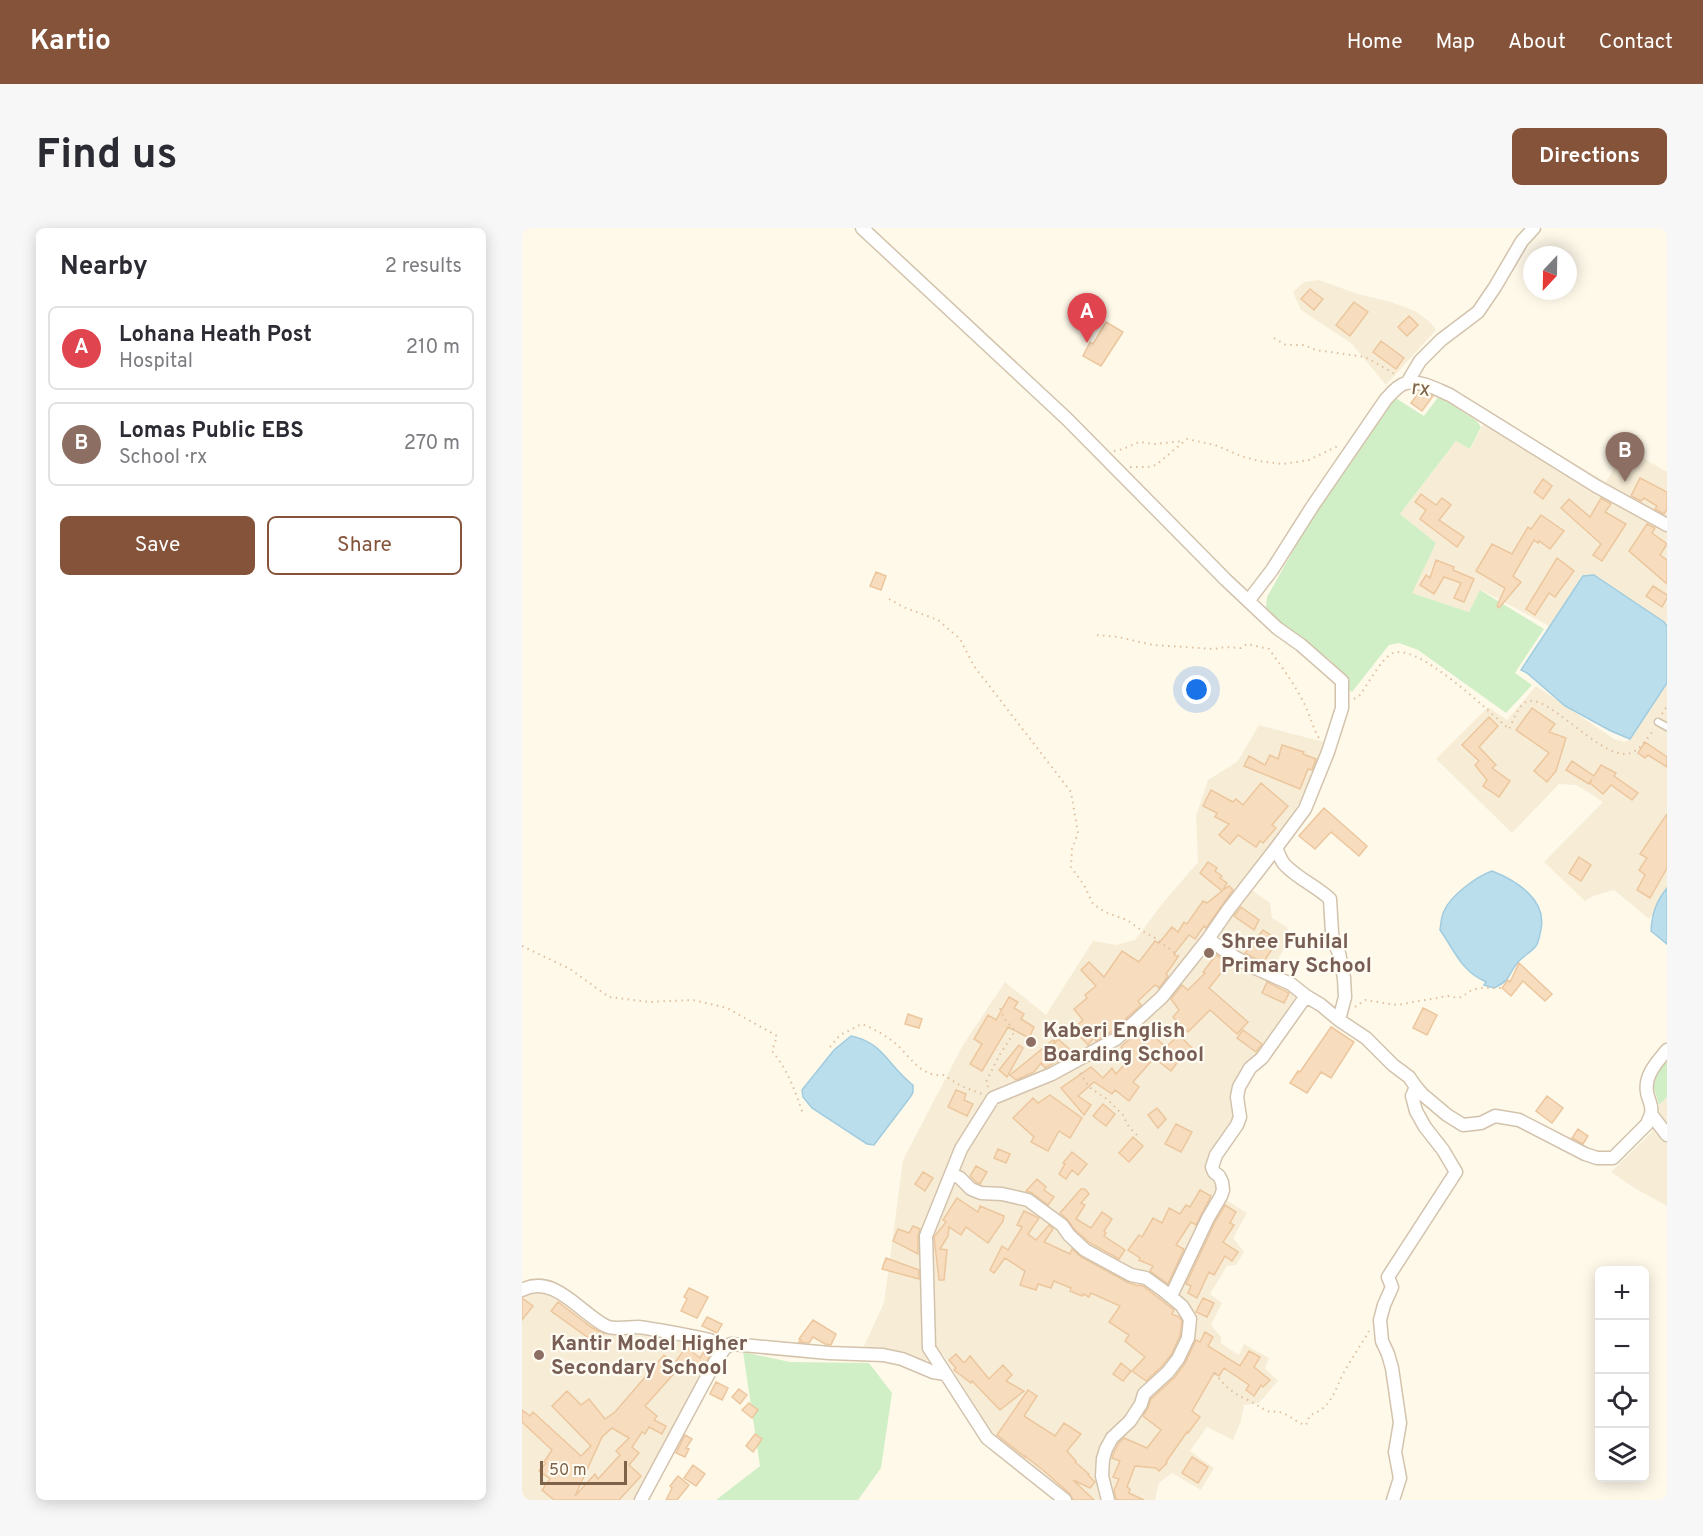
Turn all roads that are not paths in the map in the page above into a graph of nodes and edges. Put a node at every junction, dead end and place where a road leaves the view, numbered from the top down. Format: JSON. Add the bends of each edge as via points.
{"nodes":[{"id":1,"x":862,"y":228,"type":"edge"},
{"id":2,"x":1534,"y":228,"type":"edge"},
{"id":3,"x":1407,"y":383,"type":"junction"},
{"id":4,"x":1667,"y":525,"type":"edge"},
{"id":5,"x":1249,"y":600,"type":"junction"},
{"id":6,"x":1658,"y":722,"type":"road end"},
{"id":7,"x":1667,"y":727,"type":"edge"},
{"id":8,"x":1276,"y":848,"type":"junction"},
{"id":9,"x":1208,"y":939,"type":"junction"},
{"id":10,"x":1306,"y":996,"type":"junction"},
{"id":11,"x":1339,"y":1020,"type":"junction"},
{"id":12,"x":1667,"y":1050,"type":"edge"},
{"id":13,"x":1416,"y":1087,"type":"junction"},
{"id":14,"x":1652,"y":1114,"type":"junction"},
{"id":15,"x":1667,"y":1135,"type":"edge"},
{"id":16,"x":952,"y":1174,"type":"junction"},
{"id":17,"x":522,"y":1290,"type":"edge"},
{"id":18,"x":1170,"y":1296,"type":"junction"},
{"id":19,"x":710,"y":1340,"type":"dead end"},
{"id":20,"x":945,"y":1374,"type":"junction"},
{"id":21,"x":641,"y":1500,"type":"edge"},
{"id":22,"x":1065,"y":1500,"type":"edge"},
{"id":23,"x":1108,"y":1500,"type":"edge"},
{"id":24,"x":1393,"y":1500,"type":"edge"}],
"edges":[{"from":1,"to":5,"type":"street","via":[[1067,419]]},
{"from":2,"to":3,"type":"street","via":[[1478,312],[1441,340],[1420,361]]},
{"from":3,"to":4,"type":"street","name":"rx","via":[[1450,395],[1596,486]]},
{"from":3,"to":5,"type":"street","name":"rx","via":[[1386,399]]},
{"from":5,"to":8,"type":"street","via":[[1342,681],[1342,708],[1328,752],[1305,809]]},
{"from":6,"to":7,"type":"lane"},
{"from":8,"to":9,"type":"street"},
{"from":8,"to":11,"type":"street","via":[[1284,865],[1330,899],[1332,933],[1344,978],[1345,997]]},
{"from":9,"to":10,"type":"street"},
{"from":9,"to":16,"type":"street","via":[[1162,997],[1116,1040],[1052,1074],[993,1098],[962,1149]]},
{"from":10,"to":11,"type":"street"},
{"from":10,"to":18,"type":"street","via":[[1239,1087],[1240,1117],[1212,1167],[1221,1178],[1223,1190]]},
{"from":11,"to":13,"type":"street","via":[[1366,1038]]},
{"from":12,"to":14,"type":"street","via":[[1646,1084]]},
{"from":13,"to":14,"type":"street","via":[[1463,1125],[1495,1116],[1520,1120],[1585,1154],[1608,1159],[1621,1151]]},
{"from":13,"to":24,"type":"street","via":[[1412,1096],[1416,1111],[1456,1172],[1388,1277],[1392,1287],[1380,1320],[1400,1423],[1395,1452],[1400,1478]]},
{"from":14,"to":15,"type":"street"},
{"from":16,"to":18,"type":"street","via":[[981,1193],[1028,1200],[1062,1225],[1085,1250],[1131,1275],[1146,1278]]},
{"from":16,"to":20,"type":"street","via":[[926,1236],[928,1348]]},
{"from":17,"to":19,"type":"street","via":[[545,1285],[607,1327],[639,1328]]},
{"from":18,"to":23,"type":"street","via":[[1190,1319],[1188,1338],[1178,1359],[1144,1394],[1130,1421],[1106,1449],[1102,1476]]},
{"from":20,"to":21,"type":"street","via":[[883,1355],[731,1344],[715,1362]]},
{"from":20,"to":22,"type":"street","via":[[987,1438]]}]}
